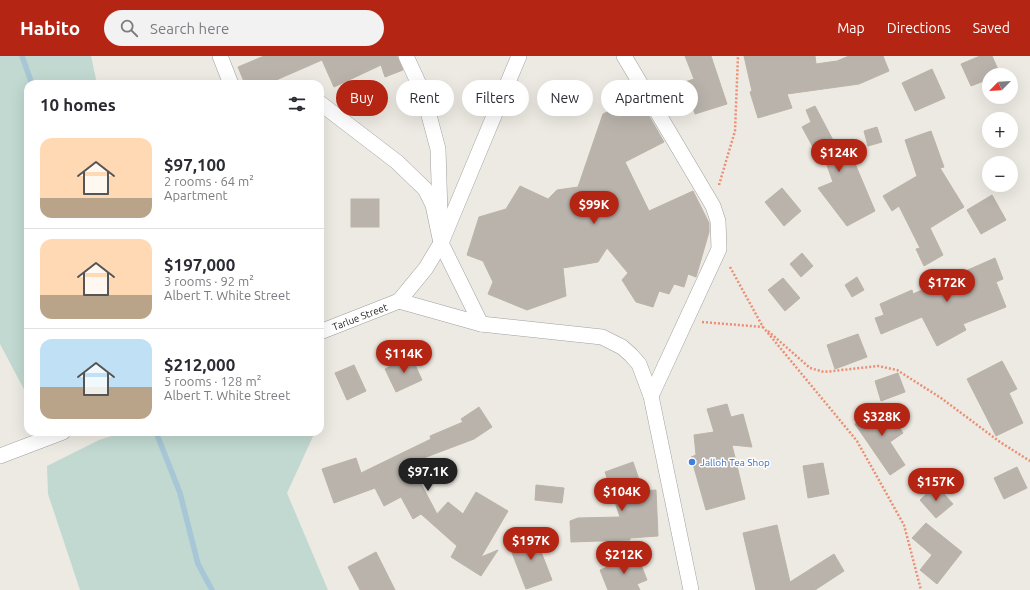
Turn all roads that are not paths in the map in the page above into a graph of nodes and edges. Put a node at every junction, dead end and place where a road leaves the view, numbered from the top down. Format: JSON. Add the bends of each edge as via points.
{"nodes":[{"id":1,"x":220,"y":56,"type":"edge"},
{"id":2,"x":406,"y":56,"type":"edge"},
{"id":3,"x":519,"y":56,"type":"edge"},
{"id":4,"x":624,"y":56,"type":"edge"},
{"id":5,"x":229,"y":80,"type":"edge"},
{"id":6,"x":324,"y":106,"type":"edge"},
{"id":7,"x":441,"y":243,"type":"junction"},
{"id":8,"x":399,"y":301,"type":"junction"},
{"id":9,"x":481,"y":324,"type":"junction"},
{"id":10,"x":324,"y":330,"type":"edge"},
{"id":11,"x":651,"y":396,"type":"junction"},
{"id":12,"x":52,"y":436,"type":"edge"},
{"id":13,"x":0,"y":456,"type":"edge"},
{"id":14,"x":691,"y":590,"type":"edge"}],
"edges":[{"from":1,"to":5,"type":"street"},
{"from":2,"to":7,"type":"street","via":[[423,93],[438,149]]},
{"from":3,"to":7,"type":"street"},
{"from":4,"to":11,"type":"street","via":[[713,206],[718,221],[719,249]]},
{"from":6,"to":7,"type":"street","via":[[397,162],[425,189],[433,205]]},
{"from":7,"to":8,"type":"street","via":[[426,268]]},
{"from":7,"to":9,"type":"street"},
{"from":8,"to":9,"type":"street"},
{"from":8,"to":10,"type":"street","name":"Tarlue Street"},
{"from":9,"to":11,"type":"street","via":[[602,337],[631,354],[639,364]]},
{"from":11,"to":14,"type":"street"},
{"from":12,"to":13,"type":"street"}]}
